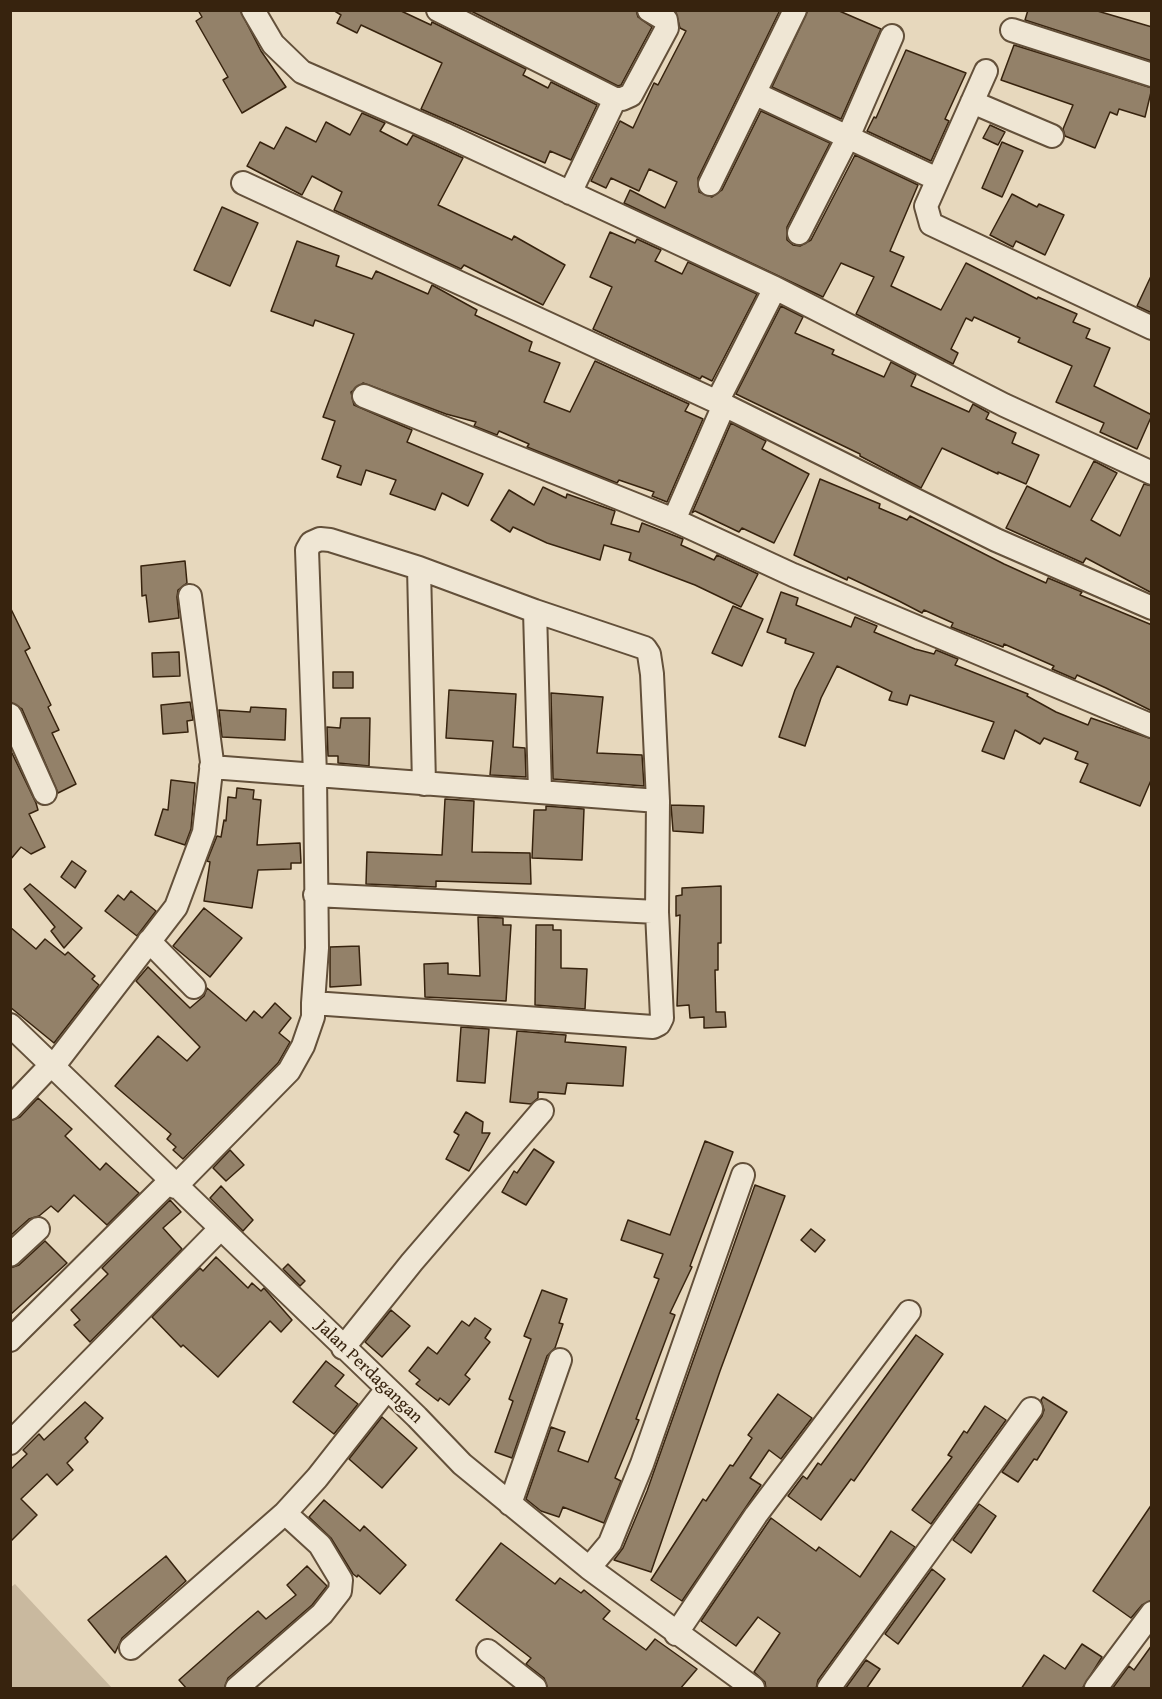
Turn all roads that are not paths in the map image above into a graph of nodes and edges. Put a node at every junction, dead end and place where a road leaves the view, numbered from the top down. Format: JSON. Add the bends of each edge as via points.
{"nodes":[{"id":1,"x":254,"y":10,"type":"edge"},
{"id":2,"x":438,"y":10,"type":"edge"},
{"id":3,"x":649,"y":10,"type":"edge"},
{"id":4,"x":795,"y":10,"type":"edge"},
{"id":5,"x":671,"y":19,"type":"edge"},
{"id":6,"x":1012,"y":30,"type":"dead end"},
{"id":7,"x":892,"y":36,"type":"dead end"},
{"id":8,"x":986,"y":71,"type":"dead end"},
{"id":9,"x":1152,"y":75,"type":"edge"},
{"id":10,"x":756,"y":94,"type":"junction"},
{"id":11,"x":615,"y":99,"type":"junction"},
{"id":12,"x":972,"y":102,"type":"junction"},
{"id":13,"x":1053,"y":136,"type":"dead end"},
{"id":14,"x":848,"y":137,"type":"junction"},
{"id":15,"x":937,"y":179,"type":"junction"},
{"id":16,"x":243,"y":183,"type":"dead end"},
{"id":17,"x":710,"y":184,"type":"dead end"},
{"id":18,"x":570,"y":193,"type":"junction"},
{"id":19,"x":799,"y":233,"type":"dead end"},
{"id":20,"x":775,"y":288,"type":"junction"},
{"id":21,"x":1152,"y":328,"type":"edge"},
{"id":22,"x":364,"y":396,"type":"dead end"},
{"id":23,"x":721,"y":403,"type":"junction"},
{"id":24,"x":1152,"y":473,"type":"edge"},
{"id":25,"x":674,"y":520,"type":"junction"},
{"id":26,"x":419,"y":568,"type":"junction"},
{"id":27,"x":190,"y":596,"type":"dead end"},
{"id":28,"x":1152,"y":608,"type":"edge"},
{"id":29,"x":535,"y":611,"type":"junction"},
{"id":30,"x":10,"y":715,"type":"edge"},
{"id":31,"x":1152,"y":726,"type":"edge"},
{"id":32,"x":211,"y":767,"type":"junction"},
{"id":33,"x":315,"y":775,"type":"junction"},
{"id":34,"x":424,"y":783,"type":"junction"},
{"id":35,"x":540,"y":792,"type":"junction"},
{"id":36,"x":45,"y":793,"type":"dead end"},
{"id":37,"x":658,"y":801,"type":"junction"},
{"id":38,"x":315,"y":895,"type":"junction"},
{"id":39,"x":657,"y":912,"type":"junction"},
{"id":40,"x":149,"y":941,"type":"junction"},
{"id":41,"x":194,"y":987,"type":"dead end"},
{"id":42,"x":314,"y":1003,"type":"junction"},
{"id":43,"x":10,"y":1025,"type":"edge"},
{"id":44,"x":51,"y":1067,"type":"junction"},
{"id":45,"x":10,"y":1108,"type":"edge"},
{"id":46,"x":542,"y":1111,"type":"dead end"},
{"id":47,"x":743,"y":1176,"type":"dead end"},
{"id":48,"x":173,"y":1184,"type":"junction"},
{"id":49,"x":38,"y":1229,"type":"dead end"},
{"id":50,"x":220,"y":1229,"type":"junction"},
{"id":51,"x":10,"y":1255,"type":"edge"},
{"id":52,"x":909,"y":1312,"type":"dead end"},
{"id":53,"x":10,"y":1340,"type":"edge"},
{"id":54,"x":343,"y":1348,"type":"junction"},
{"id":55,"x":560,"y":1360,"type":"dead end"},
{"id":56,"x":387,"y":1389,"type":"junction"},
{"id":57,"x":1030,"y":1410,"type":"dead end"},
{"id":58,"x":10,"y":1443,"type":"edge"},
{"id":59,"x":510,"y":1504,"type":"junction"},
{"id":60,"x":285,"y":1513,"type":"junction"},
{"id":61,"x":589,"y":1568,"type":"junction"},
{"id":62,"x":1152,"y":1613,"type":"edge"},
{"id":63,"x":676,"y":1634,"type":"junction"},
{"id":64,"x":131,"y":1648,"type":"dead end"},
{"id":65,"x":488,"y":1651,"type":"dead end"},
{"id":66,"x":237,"y":1689,"type":"edge"},
{"id":67,"x":535,"y":1689,"type":"edge"},
{"id":68,"x":753,"y":1689,"type":"edge"},
{"id":69,"x":829,"y":1689,"type":"edge"},
{"id":70,"x":1096,"y":1689,"type":"edge"}],
"edges":[{"from":1,"to":18,"type":"street","via":[[273,44],[302,72]]},
{"from":2,"to":11,"type":"street"},
{"from":3,"to":5,"type":"street"},
{"from":4,"to":10,"type":"street"},
{"from":5,"to":11,"type":"street","via":[[631,95]]},
{"from":6,"to":9,"type":"street"},
{"from":7,"to":14,"type":"street"},
{"from":8,"to":12,"type":"street"},
{"from":10,"to":14,"type":"street"},
{"from":10,"to":17,"type":"street"},
{"from":11,"to":18,"type":"street"},
{"from":12,"to":13,"type":"street"},
{"from":12,"to":15,"type":"street"},
{"from":14,"to":15,"type":"street"},
{"from":14,"to":19,"type":"street"},
{"from":15,"to":21,"type":"street","via":[[926,206],[928,218],[935,226]]},
{"from":16,"to":23,"type":"street"},
{"from":18,"to":20,"type":"street"},
{"from":20,"to":23,"type":"street"},
{"from":20,"to":24,"type":"street","via":[[1004,405]]},
{"from":22,"to":25,"type":"street"},
{"from":23,"to":25,"type":"street"},
{"from":23,"to":28,"type":"street","via":[[996,540]]},
{"from":25,"to":31,"type":"street","via":[[793,575]]},
{"from":26,"to":29,"type":"street"},
{"from":26,"to":33,"type":"street","via":[[320,539],[307,550]]},
{"from":26,"to":34,"type":"street"},
{"from":27,"to":32,"type":"street"},
{"from":29,"to":35,"type":"street"},
{"from":29,"to":37,"type":"street","via":[[648,651]]},
{"from":30,"to":36,"type":"street"},
{"from":32,"to":33,"type":"street"},
{"from":32,"to":40,"type":"street","via":[[204,832],[176,907]]},
{"from":33,"to":34,"type":"street"},
{"from":33,"to":38,"type":"street"},
{"from":34,"to":35,"type":"street"},
{"from":35,"to":37,"type":"street"},
{"from":37,"to":39,"type":"street"},
{"from":38,"to":39,"type":"street"},
{"from":38,"to":42,"type":"street"},
{"from":39,"to":42,"type":"street","via":[[662,1017],[656,1026]]},
{"from":40,"to":41,"type":"street"},
{"from":40,"to":44,"type":"street"},
{"from":42,"to":48,"type":"street","via":[[303,1046],[289,1071]]},
{"from":43,"to":44,"type":"street","name":"Jalan Perdagangan"},
{"from":44,"to":45,"type":"street"},
{"from":44,"to":48,"type":"street","name":"Jalan Perdagangan"},
{"from":46,"to":54,"type":"street"},
{"from":47,"to":61,"type":"street","via":[[642,1464],[610,1543]]},
{"from":48,"to":50,"type":"street","name":"Jalan Perdagangan"},
{"from":48,"to":53,"type":"street"},
{"from":49,"to":51,"type":"street"},
{"from":50,"to":54,"type":"street","name":"Jalan Perdagangan"},
{"from":50,"to":58,"type":"street"},
{"from":52,"to":63,"type":"street","via":[[756,1515]]},
{"from":54,"to":56,"type":"street","name":"Jalan Perdagangan"},
{"from":55,"to":59,"type":"street"},
{"from":56,"to":59,"type":"street","name":"Jalan Perdagangan","via":[[462,1464]]},
{"from":56,"to":60,"type":"street"},
{"from":57,"to":69,"type":"street"},
{"from":59,"to":61,"type":"street","name":"Jalan Perdagangan"},
{"from":60,"to":64,"type":"street"},
{"from":60,"to":66,"type":"street","via":[[320,1545],[341,1580],[340,1591],[322,1614]]},
{"from":61,"to":63,"type":"street","name":"Jalan Perdagangan"},
{"from":62,"to":70,"type":"street"},
{"from":63,"to":68,"type":"street","name":"Jalan Perdagangan"},
{"from":65,"to":67,"type":"street"}]}
